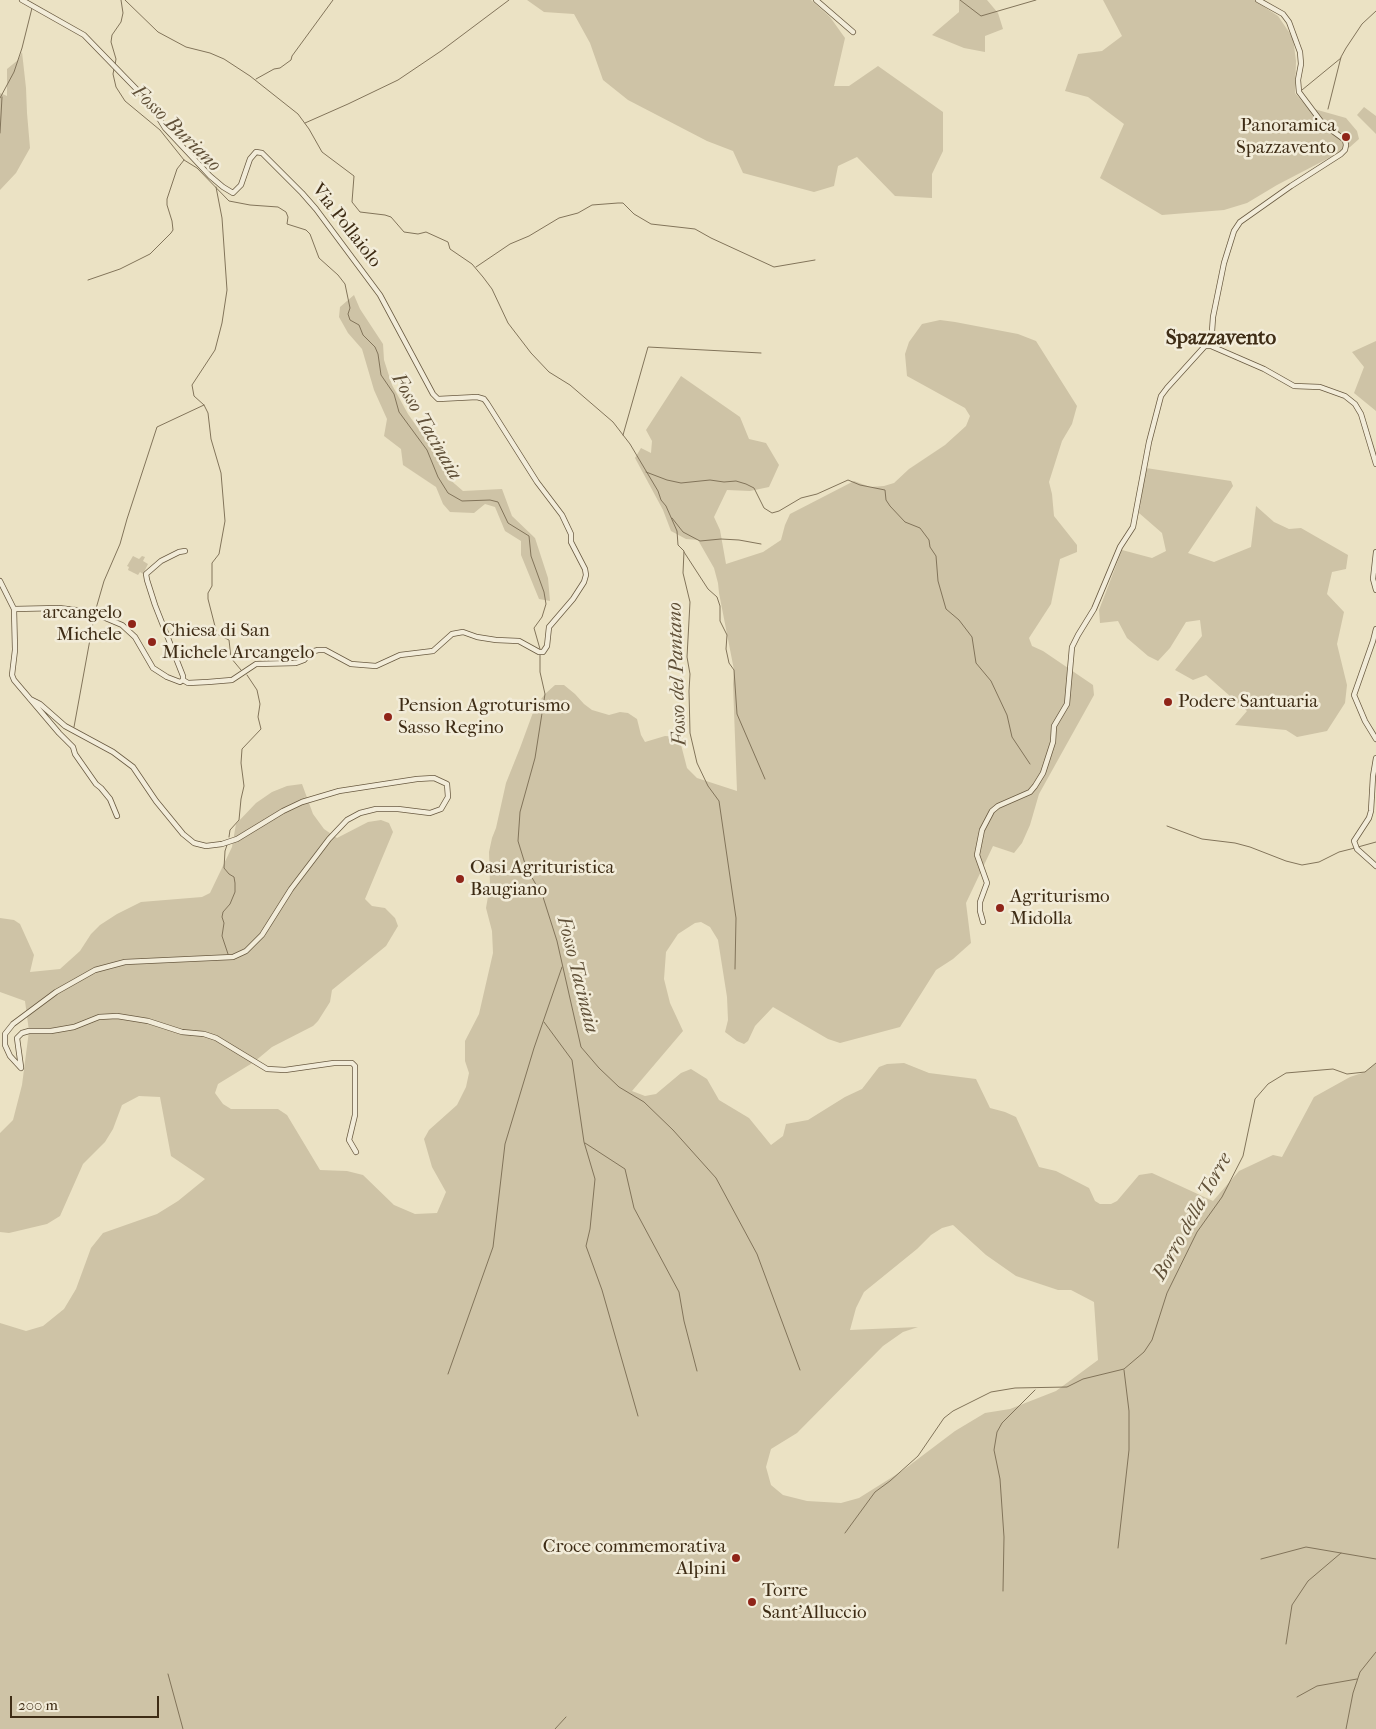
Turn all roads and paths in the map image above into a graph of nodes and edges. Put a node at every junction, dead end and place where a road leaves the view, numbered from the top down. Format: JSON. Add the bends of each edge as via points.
{"nodes":[{"id":1,"x":22,"y":0,"type":"edge"},
{"id":2,"x":816,"y":0,"type":"edge"},
{"id":3,"x":1258,"y":0,"type":"edge"},
{"id":4,"x":853,"y":32,"type":"dead end"},
{"id":5,"x":1208,"y":346,"type":"junction"},
{"id":6,"x":1376,"y":464,"type":"edge"},
{"id":7,"x":185,"y":551,"type":"dead end"},
{"id":8,"x":1376,"y":552,"type":"edge"},
{"id":9,"x":0,"y":582,"type":"edge"},
{"id":10,"x":1376,"y":590,"type":"edge"},
{"id":11,"x":14,"y":609,"type":"junction"},
{"id":12,"x":1376,"y":629,"type":"edge"},
{"id":13,"x":183,"y":680,"type":"junction"},
{"id":14,"x":30,"y":699,"type":"junction"},
{"id":15,"x":1376,"y":739,"type":"edge"},
{"id":16,"x":1376,"y":758,"type":"edge"},
{"id":17,"x":118,"y":816,"type":"dead end"},
{"id":18,"x":1376,"y":866,"type":"edge"},
{"id":19,"x":983,"y":922,"type":"dead end"},
{"id":20,"x":356,"y":1152,"type":"dead end"}],
"edges":[{"from":1,"to":13,"type":"street","name":"Via Pollaiolo","via":[[84,35],[148,102],[166,128],[210,176],[224,187],[234,192],[241,185],[250,159],[256,152],[262,153],[302,193],[380,295],[433,394],[438,399],[477,396],[484,399],[562,515],[585,569],[584,582],[549,627],[547,646],[541,652],[519,641],[477,637],[463,632],[452,634],[433,651],[400,655],[376,666],[351,664],[325,650],[318,650],[296,663],[256,664],[232,680],[188,683]]},
{"from":2,"to":4,"type":"street"},
{"from":3,"to":5,"type":"street","via":[[1283,14],[1289,22],[1300,52],[1299,92],[1323,124],[1345,140],[1346,145],[1342,154],[1240,222],[1224,263]]},
{"from":5,"to":6,"type":"street","via":[[1264,369],[1294,386],[1320,387],[1345,396],[1361,414]]},
{"from":5,"to":19,"type":"street","via":[[1161,396],[1133,527],[1120,546],[1092,614],[1074,640],[1067,704],[1054,726],[1053,742],[1043,773],[1030,792],[998,806],[985,822],[977,855],[987,883],[980,902]]},
{"from":7,"to":13,"type":"street","via":[[161,561],[146,574]]},
{"from":8,"to":10,"type":"street","via":[[1373,579]]},
{"from":9,"to":11,"type":"street"},
{"from":11,"to":13,"type":"street","via":[[59,608],[103,617],[122,625],[134,637],[153,668],[166,677]]},
{"from":11,"to":14,"type":"street","via":[[16,650],[12,675]]},
{"from":12,"to":15,"type":"street","via":[[1354,695]]},
{"from":14,"to":17,"type":"street","via":[[73,747],[96,784],[110,799]]},
{"from":14,"to":20,"type":"street","via":[[65,726],[113,752],[133,767],[183,834],[194,843],[206,846],[237,839],[302,802],[339,792],[417,779],[434,778],[447,784],[448,798],[441,809],[430,813],[376,809],[346,820],[291,889],[262,935],[246,951],[234,957],[125,962],[95,970],[56,992],[13,1024],[5,1034],[10,1056],[21,1068],[17,1038],[22,1033],[52,1032],[99,1016],[128,1017],[182,1032],[204,1034],[267,1069],[352,1063],[355,1066],[355,1115],[349,1140]]},
{"from":16,"to":18,"type":"street","via":[[1371,811],[1354,841],[1357,849]]}]}
